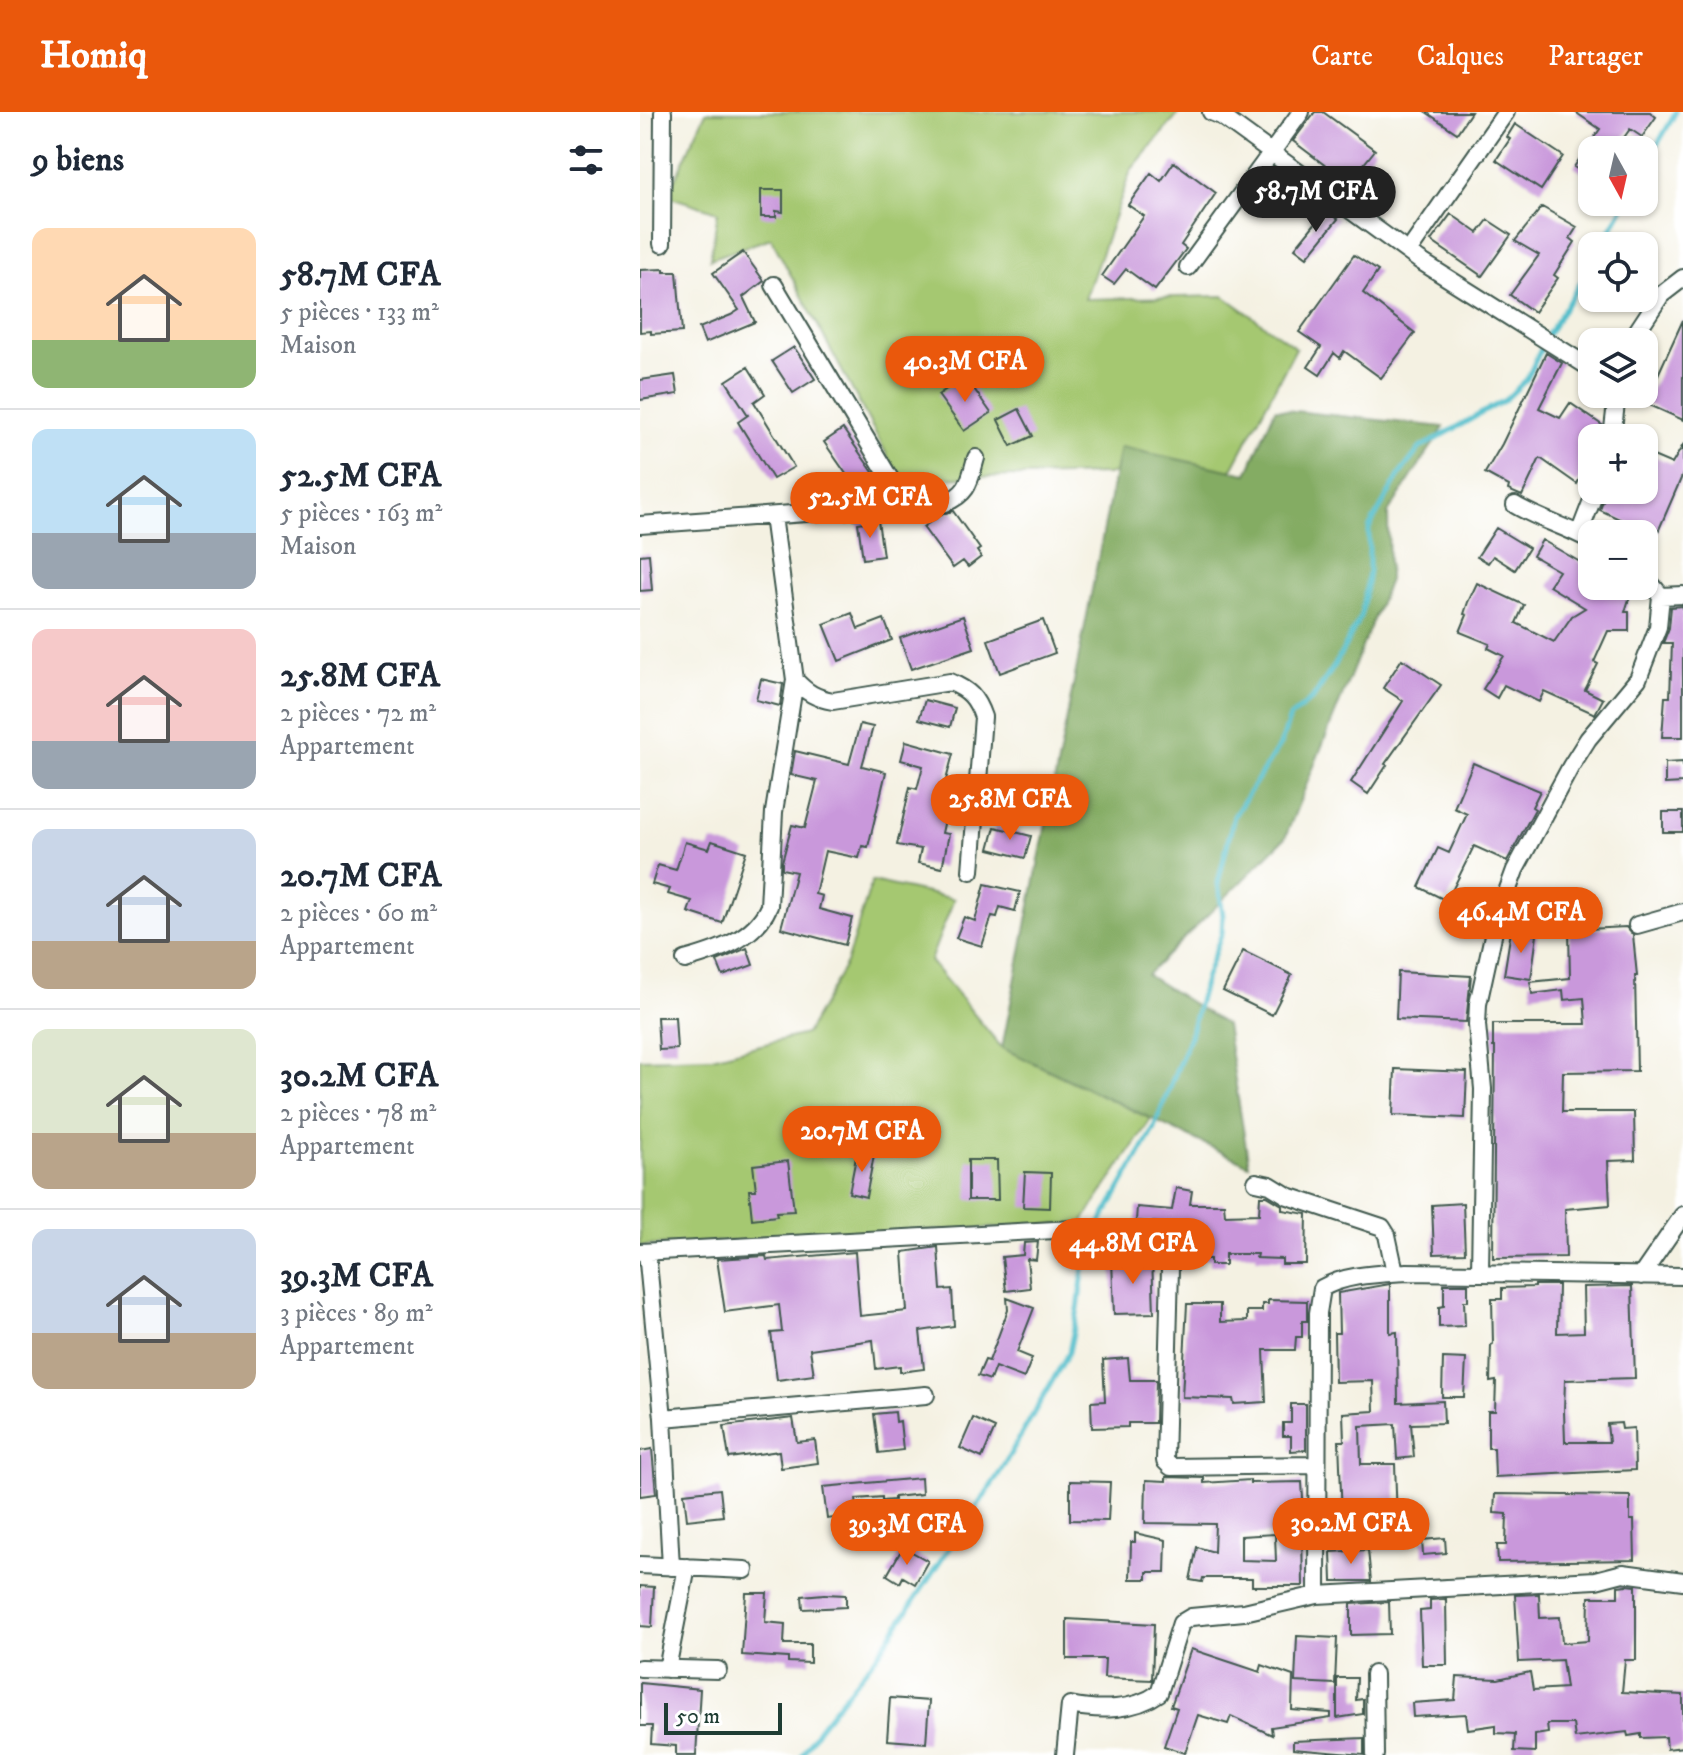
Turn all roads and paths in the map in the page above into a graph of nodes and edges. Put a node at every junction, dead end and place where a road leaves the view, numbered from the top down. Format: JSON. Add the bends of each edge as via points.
{"nodes":[{"id":1,"x":663,"y":112,"type":"edge"},
{"id":2,"x":1211,"y":112,"type":"edge"},
{"id":3,"x":1301,"y":112,"type":"edge"},
{"id":4,"x":1506,"y":112,"type":"edge"},
{"id":5,"x":1271,"y":153,"type":"junction"},
{"id":6,"x":662,"y":244,"type":"dead end"},
{"id":7,"x":1408,"y":252,"type":"junction"},
{"id":8,"x":1188,"y":267,"type":"dead end"},
{"id":9,"x":1683,"y":278,"type":"edge"},
{"id":10,"x":774,"y":285,"type":"dead end"},
{"id":11,"x":1639,"y":328,"type":"edge"},
{"id":12,"x":1578,"y":361,"type":"edge"},
{"id":13,"x":976,"y":458,"type":"dead end"},
{"id":14,"x":1515,"y":505,"type":"dead end"},
{"id":15,"x":907,"y":507,"type":"junction"},
{"id":16,"x":773,"y":516,"type":"junction"},
{"id":17,"x":640,"y":525,"type":"edge"},
{"id":18,"x":1578,"y":534,"type":"edge"},
{"id":19,"x":1658,"y":592,"type":"edge"},
{"id":20,"x":1683,"y":595,"type":"edge"},
{"id":21,"x":1661,"y":596,"type":"junction"},
{"id":22,"x":795,"y":680,"type":"junction"},
{"id":23,"x":971,"y":871,"type":"dead end"},
{"id":24,"x":1683,"y":912,"type":"edge"},
{"id":25,"x":1637,"y":925,"type":"dead end"},
{"id":26,"x":685,"y":960,"type":"dead end"},
{"id":27,"x":1256,"y":1182,"type":"dead end"},
{"id":28,"x":1683,"y":1215,"type":"edge"},
{"id":29,"x":1075,"y":1229,"type":"dead end"},
{"id":30,"x":643,"y":1252,"type":"edge"},
{"id":31,"x":1170,"y":1268,"type":"dead end"},
{"id":32,"x":1480,"y":1271,"type":"junction"},
{"id":33,"x":1395,"y":1272,"type":"junction"},
{"id":34,"x":1641,"y":1276,"type":"junction"},
{"id":35,"x":1683,"y":1276,"type":"edge"},
{"id":36,"x":926,"y":1395,"type":"dead end"},
{"id":37,"x":663,"y":1418,"type":"junction"},
{"id":38,"x":1316,"y":1465,"type":"junction"},
{"id":39,"x":640,"y":1565,"type":"edge"},
{"id":40,"x":679,"y":1567,"type":"junction"},
{"id":41,"x":745,"y":1570,"type":"dead end"},
{"id":42,"x":1683,"y":1581,"type":"edge"},
{"id":43,"x":1317,"y":1595,"type":"junction"},
{"id":44,"x":640,"y":1668,"type":"edge"},
{"id":45,"x":667,"y":1669,"type":"junction"},
{"id":46,"x":718,"y":1670,"type":"dead end"},
{"id":47,"x":1374,"y":1674,"type":"dead end"},
{"id":48,"x":1065,"y":1755,"type":"edge"},
{"id":49,"x":1375,"y":1755,"type":"edge"}],
"edges":[{"from":1,"to":6,"type":"street"},
{"from":2,"to":5,"type":"street"},
{"from":3,"to":5,"type":"street"},
{"from":4,"to":7,"type":"street"},
{"from":5,"to":7,"type":"street"},
{"from":5,"to":8,"type":"street"},
{"from":7,"to":12,"type":"street"},
{"from":9,"to":11,"type":"street","via":[[1661,295]]},
{"from":10,"to":15,"type":"street"},
{"from":13,"to":15,"type":"street","via":[[959,498]]},
{"from":14,"to":18,"type":"street"},
{"from":15,"to":16,"type":"street"},
{"from":16,"to":17,"type":"street"},
{"from":16,"to":22,"type":"street"},
{"from":19,"to":21,"type":"street"},
{"from":20,"to":21,"type":"street"},
{"from":21,"to":32,"type":"street","via":[[1658,627],[1638,679],[1571,766],[1515,870],[1496,922],[1478,1014],[1483,1089]]},
{"from":22,"to":23,"type":"street","via":[[817,698],[833,701],[950,682],[968,689],[983,717]]},
{"from":22,"to":26,"type":"street","via":[[774,812],[769,906],[763,921],[748,933]]},
{"from":24,"to":25,"type":"street"},
{"from":27,"to":33,"type":"street","via":[[1382,1227]]},
{"from":28,"to":34,"type":"street"},
{"from":29,"to":30,"type":"street"},
{"from":30,"to":37,"type":"street"},
{"from":31,"to":38,"type":"street","via":[[1165,1461],[1171,1467]]},
{"from":32,"to":33,"type":"street"},
{"from":32,"to":34,"type":"street"},
{"from":33,"to":38,"type":"street","via":[[1322,1288]]},
{"from":34,"to":35,"type":"street"},
{"from":36,"to":37,"type":"street"},
{"from":37,"to":40,"type":"street"},
{"from":38,"to":43,"type":"street"},
{"from":39,"to":40,"type":"street"},
{"from":40,"to":41,"type":"street"},
{"from":40,"to":45,"type":"street"},
{"from":42,"to":43,"type":"street","via":[[1623,1573],[1596,1580]]},
{"from":43,"to":48,"type":"street","via":[[1181,1623],[1159,1693],[1132,1706],[1070,1705]]},
{"from":44,"to":45,"type":"street"},
{"from":45,"to":46,"type":"street"},
{"from":47,"to":49,"type":"street"}]}
